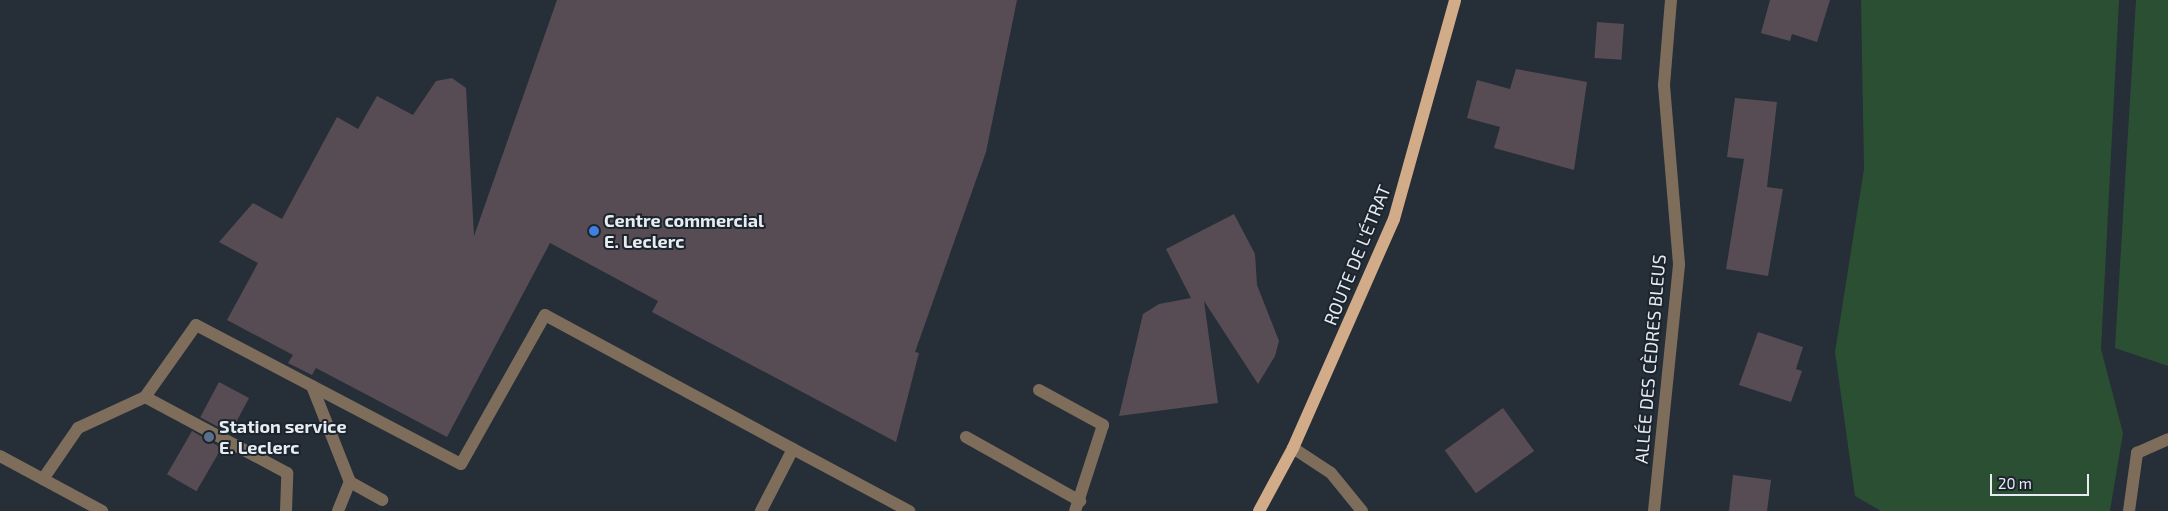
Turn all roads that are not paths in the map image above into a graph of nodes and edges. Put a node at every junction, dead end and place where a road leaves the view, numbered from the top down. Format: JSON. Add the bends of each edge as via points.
{"nodes":[{"id":1,"x":1455,"y":0,"type":"edge"},
{"id":2,"x":1671,"y":0,"type":"edge"},
{"id":3,"x":312,"y":386,"type":"junction"},
{"id":4,"x":1039,"y":390,"type":"dead end"},
{"id":5,"x":145,"y":397,"type":"junction"},
{"id":6,"x":966,"y":437,"type":"dead end"},
{"id":7,"x":2168,"y":439,"type":"edge"},
{"id":8,"x":1293,"y":448,"type":"junction"},
{"id":9,"x":793,"y":449,"type":"junction"},
{"id":10,"x":0,"y":456,"type":"edge"},
{"id":11,"x":43,"y":479,"type":"junction"},
{"id":12,"x":350,"y":482,"type":"junction"},
{"id":13,"x":382,"y":500,"type":"dead end"},
{"id":14,"x":1078,"y":506,"type":"edge"},
{"id":15,"x":102,"y":511,"type":"edge"},
{"id":16,"x":286,"y":511,"type":"edge"},
{"id":17,"x":338,"y":511,"type":"edge"},
{"id":18,"x":761,"y":511,"type":"edge"},
{"id":19,"x":909,"y":511,"type":"edge"},
{"id":20,"x":1258,"y":511,"type":"edge"},
{"id":21,"x":1362,"y":511,"type":"edge"},
{"id":22,"x":1654,"y":511,"type":"edge"},
{"id":23,"x":2129,"y":511,"type":"edge"}],
"edges":[{"from":1,"to":8,"type":"main road","name":"ROUTE DE L'ÉTRAT","via":[[1394,220]]},
{"from":2,"to":22,"type":"street","name":"ALLÉE DES CÈDRES BLEUS","via":[[1664,85],[1679,264]]},
{"from":3,"to":5,"type":"street","via":[[196,325]]},
{"from":3,"to":9,"type":"street","via":[[461,464],[545,315]]},
{"from":3,"to":12,"type":"street"},
{"from":4,"to":14,"type":"street","via":[[1103,425]]},
{"from":5,"to":11,"type":"street","via":[[78,428]]},
{"from":5,"to":16,"type":"street","via":[[287,473]]},
{"from":6,"to":14,"type":"street"},
{"from":7,"to":23,"type":"street","via":[[2137,453]]},
{"from":8,"to":20,"type":"main road","name":"ROUTE DE L'ÉTRAT"},
{"from":8,"to":21,"type":"street","via":[[1331,473]]},
{"from":9,"to":18,"type":"street"},
{"from":9,"to":19,"type":"street"},
{"from":10,"to":11,"type":"street"},
{"from":11,"to":15,"type":"street"},
{"from":12,"to":13,"type":"street"},
{"from":12,"to":17,"type":"street"}]}
